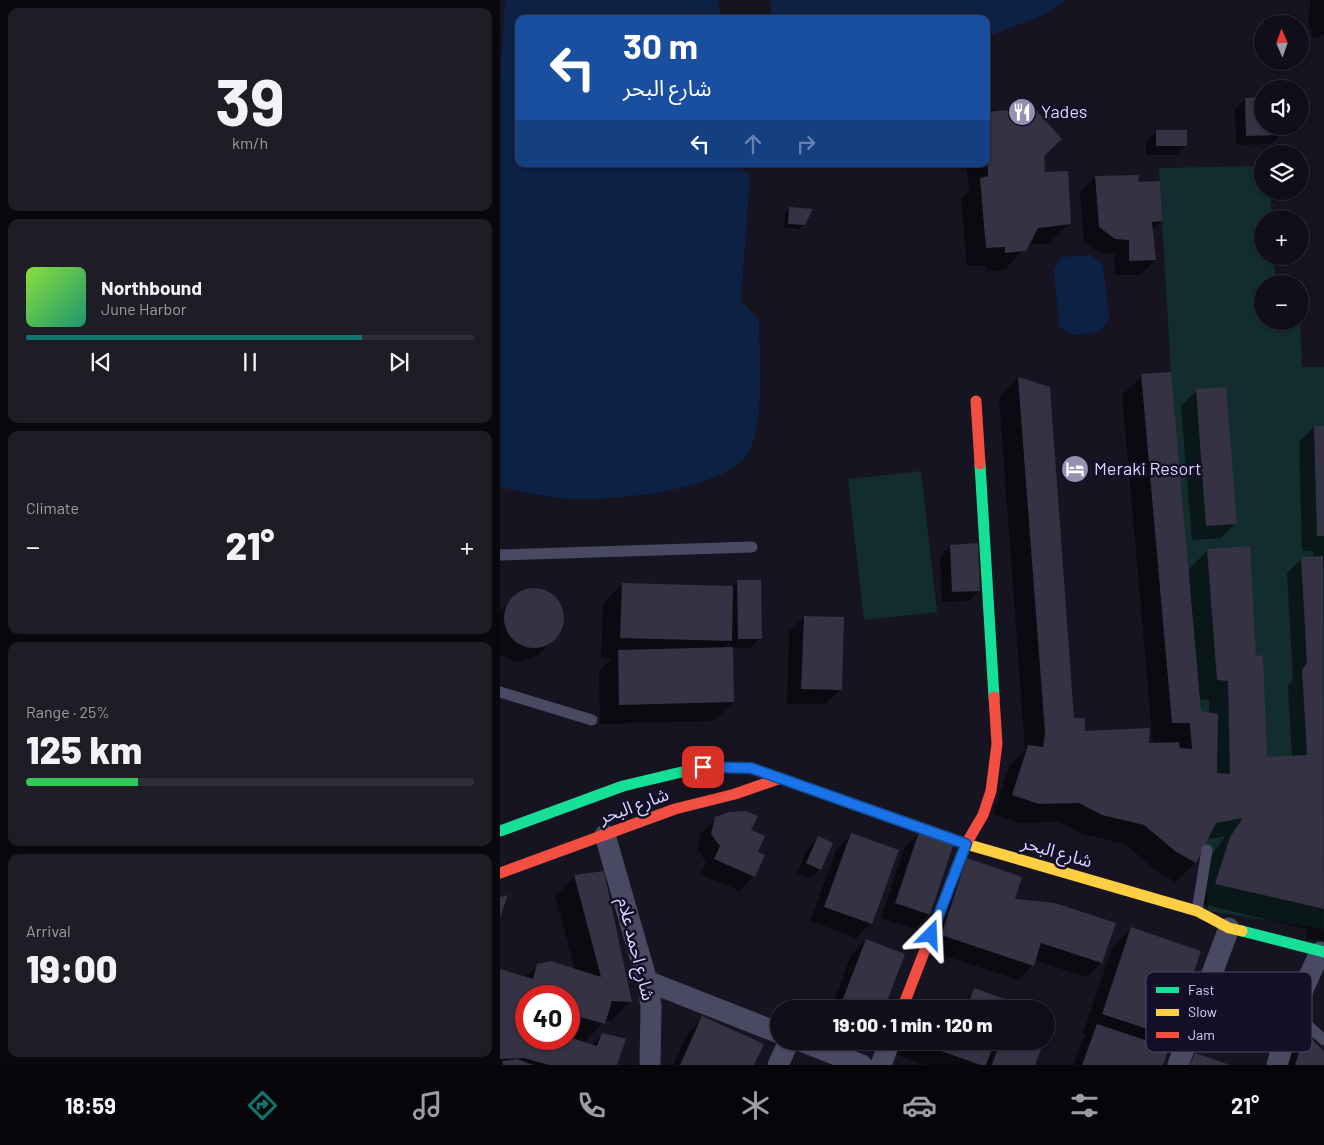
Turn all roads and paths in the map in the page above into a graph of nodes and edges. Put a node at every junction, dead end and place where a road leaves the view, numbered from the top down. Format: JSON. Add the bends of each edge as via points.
{"nodes":[{"id":1,"x":976,"y":401,"type":"dead end"},
{"id":2,"x":752,"y":547,"type":"dead end"},
{"id":3,"x":500,"y":555,"type":"edge"},
{"id":4,"x":500,"y":692,"type":"edge"},
{"id":5,"x":592,"y":720,"type":"dead end"},
{"id":6,"x":781,"y":778,"type":"junction"},
{"id":7,"x":500,"y":831,"type":"edge"},
{"id":8,"x":605,"y":835,"type":"junction"},
{"id":9,"x":966,"y":844,"type":"junction"},
{"id":10,"x":1207,"y":850,"type":"dead end"},
{"id":11,"x":500,"y":873,"type":"edge"},
{"id":12,"x":1198,"y":911,"type":"junction"},
{"id":13,"x":1229,"y":928,"type":"junction"},
{"id":14,"x":1322,"y":952,"type":"edge"},
{"id":15,"x":1213,"y":972,"type":"edge"},
{"id":16,"x":1312,"y":973,"type":"edge"},
{"id":17,"x":647,"y":981,"type":"junction"},
{"id":18,"x":905,"y":1000,"type":"edge"},
{"id":19,"x":770,"y":1029,"type":"edge"},
{"id":20,"x":1312,"y":1029,"type":"edge"},
{"id":21,"x":1324,"y":1040,"type":"edge"},
{"id":22,"x":785,"y":1050,"type":"edge"},
{"id":23,"x":824,"y":1050,"type":"edge"},
{"id":24,"x":887,"y":1050,"type":"edge"},
{"id":25,"x":1183,"y":1052,"type":"edge"},
{"id":26,"x":1281,"y":1052,"type":"edge"},
{"id":27,"x":650,"y":1065,"type":"edge"},
{"id":28,"x":778,"y":1065,"type":"edge"},
{"id":29,"x":862,"y":1065,"type":"edge"},
{"id":30,"x":881,"y":1065,"type":"edge"},
{"id":31,"x":1178,"y":1065,"type":"edge"},
{"id":32,"x":1277,"y":1065,"type":"edge"}],
"edges":[{"from":1,"to":9,"type":"main road","via":[[997,744],[991,791],[983,815]]},
{"from":2,"to":3,"type":"lane"},
{"from":4,"to":5,"type":"lane"},
{"from":6,"to":7,"type":"main road","name":"شارع البحر","via":[[751,768],[703,767],[622,786]]},
{"from":6,"to":8,"type":"main road","name":"شارع البحر","via":[[675,809]]},
{"from":6,"to":9,"type":"main road","name":"شارع البحر"},
{"from":8,"to":11,"type":"main road","name":"شارع البحر"},
{"from":8,"to":17,"type":"street","name":"شارع احمد علام"},
{"from":9,"to":12,"type":"main road","name":"شارع البحر"},
{"from":9,"to":18,"type":"main road"},
{"from":10,"to":12,"type":"lane"},
{"from":12,"to":13,"type":"main road","name":"شارع البحر"},
{"from":13,"to":14,"type":"main road","name":"شارع البحر"},
{"from":13,"to":15,"type":"street"},
{"from":14,"to":16,"type":"street"},
{"from":17,"to":19,"type":"street"},
{"from":17,"to":27,"type":"street","name":"شارع احمد علام","via":[[651,1006]]},
{"from":20,"to":21,"type":"lane"},
{"from":22,"to":28,"type":"street"},
{"from":23,"to":29,"type":"street"},
{"from":24,"to":30,"type":"street"},
{"from":25,"to":31,"type":"street"},
{"from":26,"to":32,"type":"street"}]}
